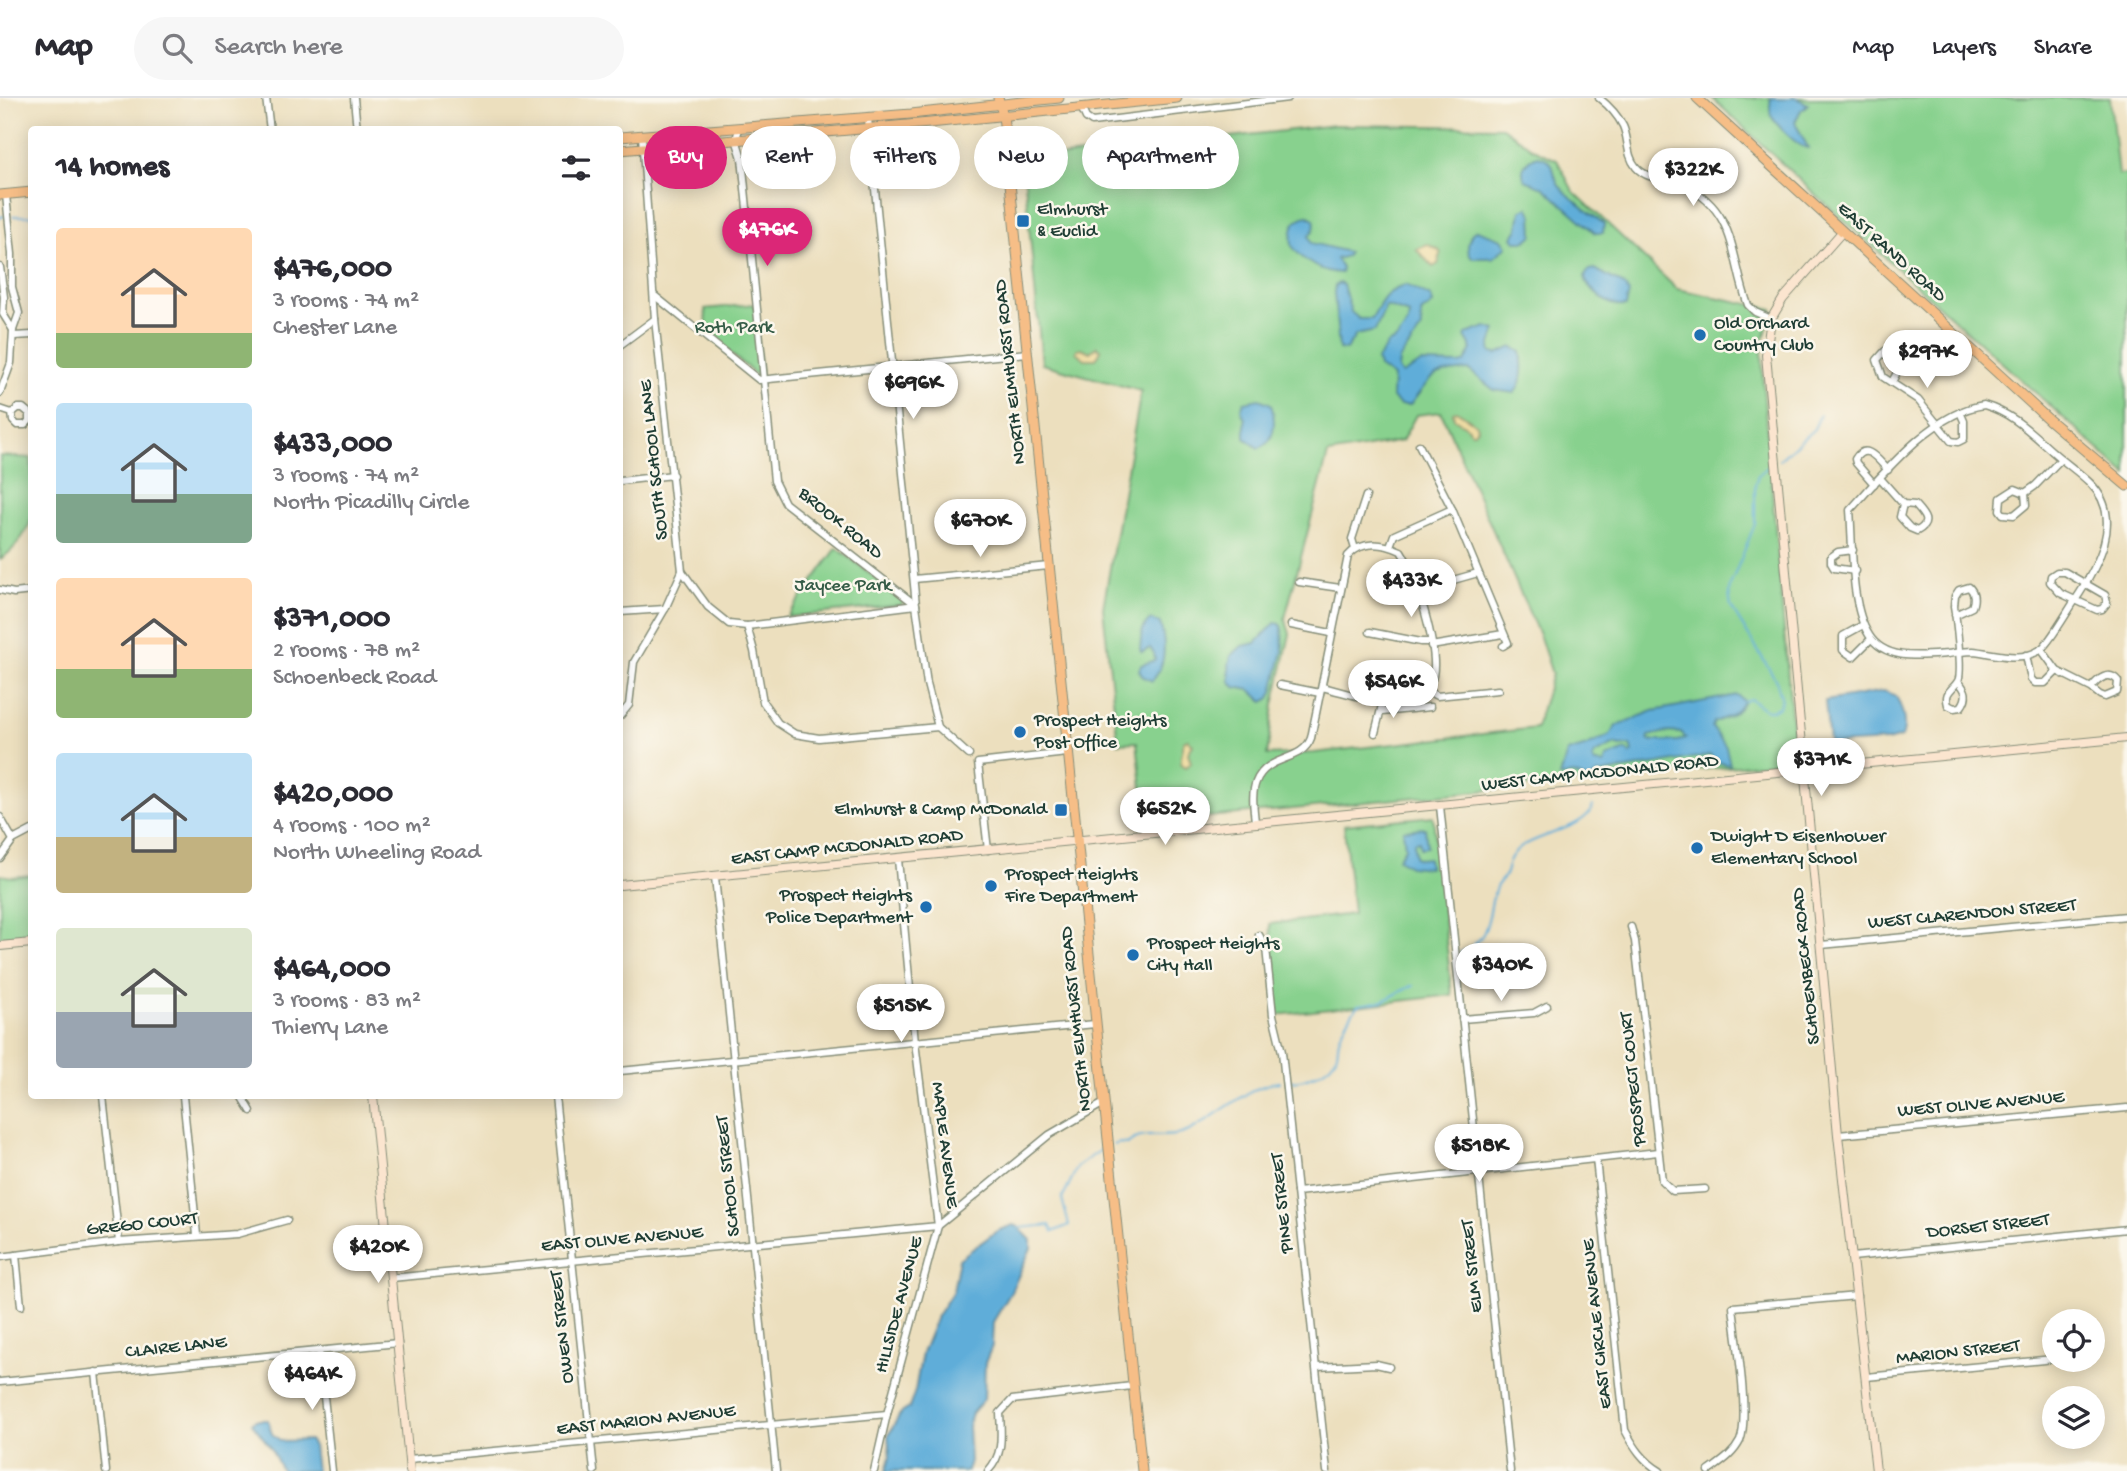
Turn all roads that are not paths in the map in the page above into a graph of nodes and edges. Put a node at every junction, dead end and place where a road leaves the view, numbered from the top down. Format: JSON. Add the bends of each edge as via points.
{"nodes":[{"id":1,"x":266,"y":98,"type":"edge"},
{"id":2,"x":354,"y":98,"type":"edge"},
{"id":3,"x":1059,"y":98,"type":"edge"},
{"id":4,"x":1177,"y":98,"type":"edge"},
{"id":5,"x":1287,"y":98,"type":"edge"},
{"id":6,"x":1599,"y":98,"type":"edge"},
{"id":7,"x":1697,"y":98,"type":"edge"},
{"id":8,"x":1135,"y":100,"type":"edge"},
{"id":9,"x":1002,"y":104,"type":"edge"},
{"id":10,"x":1081,"y":107,"type":"junction"},
{"id":11,"x":868,"y":118,"type":"junction"},
{"id":12,"x":270,"y":126,"type":"edge"},
{"id":13,"x":357,"y":126,"type":"edge"},
{"id":14,"x":869,"y":126,"type":"edge"},
{"id":15,"x":885,"y":126,"type":"edge"},
{"id":16,"x":739,"y":129,"type":"junction"},
{"id":17,"x":850,"y":130,"type":"edge"},
{"id":18,"x":642,"y":136,"type":"junction"},
{"id":19,"x":623,"y":137,"type":"edge"},
{"id":20,"x":740,"y":139,"type":"junction"},
{"id":21,"x":643,"y":148,"type":"junction"},
{"id":22,"x":623,"y":150,"type":"edge"},
{"id":23,"x":875,"y":189,"type":"edge"},
{"id":24,"x":28,"y":192,"type":"edge"},
{"id":25,"x":2,"y":195,"type":"edge"},
{"id":26,"x":1842,"y":232,"type":"junction"},
{"id":27,"x":0,"y":267,"type":"edge"},
{"id":28,"x":2,"y":275,"type":"edge"},
{"id":29,"x":655,"y":296,"type":"junction"},
{"id":30,"x":656,"y":318,"type":"junction"},
{"id":31,"x":1771,"y":319,"type":"junction"},
{"id":32,"x":13,"y":333,"type":"junction"},
{"id":33,"x":28,"y":335,"type":"edge"},
{"id":34,"x":623,"y":343,"type":"edge"},
{"id":35,"x":1027,"y":353,"type":"junction"},
{"id":36,"x":894,"y":367,"type":"junction"},
{"id":37,"x":765,"y":381,"type":"junction"},
{"id":38,"x":2,"y":382,"type":"edge"},
{"id":39,"x":1892,"y":382,"type":"junction"},
{"id":40,"x":0,"y":393,"type":"edge"},
{"id":41,"x":0,"y":409,"type":"edge"},
{"id":42,"x":1960,"y":412,"type":"junction"},
{"id":43,"x":12,"y":413,"type":"dead end"},
{"id":44,"x":1937,"y":424,"type":"junction"},
{"id":45,"x":1419,"y":444,"type":"dead end"},
{"id":46,"x":2061,"y":459,"type":"junction"},
{"id":47,"x":1888,"y":470,"type":"junction"},
{"id":48,"x":673,"y":475,"type":"junction"},
{"id":49,"x":1880,"y":478,"type":"junction"},
{"id":50,"x":623,"y":481,"type":"edge"},
{"id":51,"x":1874,"y":484,"type":"junction"},
{"id":52,"x":2127,"y":486,"type":"edge"},
{"id":53,"x":2025,"y":494,"type":"junction"},
{"id":54,"x":1366,"y":496,"type":"dead end"},
{"id":55,"x":1903,"y":504,"type":"junction"},
{"id":56,"x":1452,"y":509,"type":"junction"},
{"id":57,"x":1390,"y":546,"type":"junction"},
{"id":58,"x":1354,"y":549,"type":"junction"},
{"id":59,"x":1853,"y":550,"type":"junction"},
{"id":60,"x":1049,"y":566,"type":"junction"},
{"id":61,"x":1854,"y":570,"type":"junction"},
{"id":62,"x":682,"y":571,"type":"junction"},
{"id":63,"x":1478,"y":573,"type":"junction"},
{"id":64,"x":914,"y":579,"type":"junction"},
{"id":65,"x":1299,"y":582,"type":"dead end"},
{"id":66,"x":2086,"y":584,"type":"junction"},
{"id":67,"x":1340,"y":588,"type":"junction"},
{"id":68,"x":0,"y":590,"type":"edge"},
{"id":69,"x":1418,"y":590,"type":"junction"},
{"id":70,"x":28,"y":591,"type":"edge"},
{"id":71,"x":2075,"y":600,"type":"junction"},
{"id":72,"x":916,"y":605,"type":"junction"},
{"id":73,"x":665,"y":608,"type":"junction"},
{"id":74,"x":623,"y":612,"type":"edge"},
{"id":75,"x":1955,"y":615,"type":"junction"},
{"id":76,"x":1291,"y":625,"type":"dead end"},
{"id":77,"x":1863,"y":625,"type":"junction"},
{"id":78,"x":747,"y":626,"type":"junction"},
{"id":79,"x":1370,"y":632,"type":"dead end"},
{"id":80,"x":1331,"y":633,"type":"junction"},
{"id":81,"x":1503,"y":634,"type":"junction"},
{"id":82,"x":1871,"y":639,"type":"junction"},
{"id":83,"x":1431,"y":644,"type":"junction"},
{"id":84,"x":1503,"y":646,"type":"dead end"},
{"id":85,"x":2041,"y":649,"type":"junction"},
{"id":86,"x":1958,"y":653,"type":"junction"},
{"id":87,"x":2025,"y":655,"type":"junction"},
{"id":88,"x":2057,"y":671,"type":"junction"},
{"id":89,"x":1958,"y":681,"type":"dead end"},
{"id":90,"x":1280,"y":685,"type":"dead end"},
{"id":91,"x":2091,"y":688,"type":"dead end"},
{"id":92,"x":1321,"y":690,"type":"junction"},
{"id":93,"x":1498,"y":690,"type":"dead end"},
{"id":94,"x":1427,"y":691,"type":"junction"},
{"id":95,"x":1383,"y":701,"type":"junction"},
{"id":96,"x":1430,"y":707,"type":"dead end"},
{"id":97,"x":623,"y":712,"type":"edge"},
{"id":98,"x":1382,"y":712,"type":"junction"},
{"id":99,"x":939,"y":727,"type":"junction"},
{"id":100,"x":1375,"y":733,"type":"dead end"},
{"id":101,"x":2127,"y":738,"type":"edge"},
{"id":102,"x":1067,"y":753,"type":"junction"},
{"id":103,"x":969,"y":755,"type":"dead end"},
{"id":104,"x":1804,"y":770,"type":"junction"},
{"id":105,"x":1440,"y":806,"type":"junction"},
{"id":106,"x":0,"y":817,"type":"edge"},
{"id":107,"x":1255,"y":822,"type":"junction"},
{"id":108,"x":28,"y":832,"type":"edge"},
{"id":109,"x":13,"y":840,"type":"junction"},
{"id":110,"x":1077,"y":842,"type":"junction"},
{"id":111,"x":988,"y":850,"type":"junction"},
{"id":112,"x":0,"y":858,"type":"edge"},
{"id":113,"x":898,"y":859,"type":"junction"},
{"id":114,"x":715,"y":877,"type":"junction"},
{"id":115,"x":623,"y":885,"type":"edge"},
{"id":116,"x":2127,"y":916,"type":"edge"},
{"id":117,"x":1631,"y":927,"type":"dead end"},
{"id":118,"x":1259,"y":935,"type":"dead end"},
{"id":119,"x":28,"y":943,"type":"edge"},
{"id":120,"x":1821,"y":945,"type":"junction"},
{"id":121,"x":0,"y":946,"type":"edge"},
{"id":122,"x":1547,"y":1006,"type":"dead end"},
{"id":123,"x":1462,"y":1019,"type":"junction"},
{"id":124,"x":1095,"y":1024,"type":"junction"},
{"id":125,"x":915,"y":1042,"type":"junction"},
{"id":126,"x":733,"y":1060,"type":"junction"},
{"id":127,"x":623,"y":1071,"type":"edge"},
{"id":128,"x":103,"y":1099,"type":"edge"},
{"id":129,"x":183,"y":1099,"type":"edge"},
{"id":130,"x":244,"y":1099,"type":"edge"},
{"id":131,"x":375,"y":1099,"type":"edge"},
{"id":132,"x":555,"y":1099,"type":"edge"},
{"id":133,"x":1104,"y":1103,"type":"junction"},
{"id":134,"x":2127,"y":1108,"type":"edge"},
{"id":135,"x":251,"y":1111,"type":"dead end"},
{"id":136,"x":1838,"y":1135,"type":"junction"},
{"id":137,"x":1658,"y":1152,"type":"junction"},
{"id":138,"x":1596,"y":1159,"type":"junction"},
{"id":139,"x":1478,"y":1170,"type":"junction"},
{"id":140,"x":1705,"y":1189,"type":"dead end"},
{"id":141,"x":1297,"y":1192,"type":"junction"},
{"id":142,"x":287,"y":1220,"type":"dead end"},
{"id":143,"x":938,"y":1226,"type":"junction"},
{"id":144,"x":2127,"y":1229,"type":"edge"},
{"id":145,"x":197,"y":1235,"type":"junction"},
{"id":146,"x":119,"y":1242,"type":"junction"},
{"id":147,"x":752,"y":1244,"type":"junction"},
{"id":148,"x":16,"y":1255,"type":"junction"},
{"id":149,"x":0,"y":1257,"type":"edge"},
{"id":150,"x":1852,"y":1257,"type":"junction"},
{"id":151,"x":572,"y":1261,"type":"junction"},
{"id":152,"x":391,"y":1278,"type":"junction"},
{"id":153,"x":1857,"y":1296,"type":"junction"},
{"id":154,"x":21,"y":1306,"type":"dead end"},
{"id":155,"x":398,"y":1343,"type":"junction"},
{"id":156,"x":319,"y":1350,"type":"junction"},
{"id":157,"x":2042,"y":1360,"type":"edge"},
{"id":158,"x":1317,"y":1367,"type":"junction"},
{"id":159,"x":1389,"y":1367,"type":"dead end"},
{"id":160,"x":96,"y":1372,"type":"junction"},
{"id":161,"x":1866,"y":1377,"type":"junction"},
{"id":162,"x":0,"y":1382,"type":"edge"},
{"id":163,"x":1132,"y":1386,"type":"junction"},
{"id":164,"x":887,"y":1414,"type":"junction"},
{"id":165,"x":771,"y":1425,"type":"junction"},
{"id":166,"x":591,"y":1443,"type":"junction"},
{"id":167,"x":409,"y":1459,"type":"junction"},
{"id":168,"x":106,"y":1471,"type":"edge"},
{"id":169,"x":332,"y":1471,"type":"edge"},
{"id":170,"x":410,"y":1471,"type":"edge"},
{"id":171,"x":594,"y":1471,"type":"edge"},
{"id":172,"x":776,"y":1471,"type":"edge"},
{"id":173,"x":874,"y":1471,"type":"edge"},
{"id":174,"x":988,"y":1471,"type":"edge"},
{"id":175,"x":1142,"y":1471,"type":"edge"},
{"id":176,"x":1327,"y":1471,"type":"edge"},
{"id":177,"x":1510,"y":1471,"type":"edge"},
{"id":178,"x":1660,"y":1471,"type":"edge"},
{"id":179,"x":1709,"y":1471,"type":"edge"},
{"id":180,"x":1876,"y":1471,"type":"edge"}],
"edges":[{"from":1,"to":12,"type":"street"},
{"from":2,"to":13,"type":"street"},
{"from":3,"to":9,"type":"main road"},
{"from":4,"to":8,"type":"main road"},
{"from":5,"to":10,"type":"street","via":[[1092,122]]},
{"from":6,"to":31,"type":"street","via":[[1623,126],[1637,169],[1695,191],[1722,219],[1730,232],[1748,305]]},
{"from":7,"to":26,"type":"main road","name":"EAST RAND ROAD"},
{"from":8,"to":10,"type":"main road"},
{"from":9,"to":10,"type":"main road"},
{"from":9,"to":11,"type":"main road"},
{"from":9,"to":15,"type":"main road"},
{"from":9,"to":35,"type":"main road","name":"NORTH ELMHURST ROAD"},
{"from":11,"to":14,"type":"street"},
{"from":11,"to":16,"type":"main road"},
{"from":16,"to":18,"type":"main road"},
{"from":16,"to":20,"type":"street"},
{"from":17,"to":20,"type":"main road"},
{"from":18,"to":19,"type":"main road"},
{"from":18,"to":21,"type":"street","name":"SOUTH SCHOOL LANE"},
{"from":20,"to":21,"type":"main road"},
{"from":20,"to":37,"type":"street","name":"BROOK ROAD"},
{"from":21,"to":22,"type":"main road"},
{"from":21,"to":29,"type":"street","name":"SOUTH SCHOOL LANE"},
{"from":23,"to":36,"type":"street"},
{"from":24,"to":25,"type":"main road"},
{"from":25,"to":32,"type":"street","via":[[12,254],[12,293],[19,313]]},
{"from":26,"to":31,"type":"main road","name":"SCHOENBECK ROAD"},
{"from":26,"to":52,"type":"main road","name":"EAST RAND ROAD"},
{"from":27,"to":28,"type":"street"},
{"from":28,"to":32,"type":"street","via":[[3,314]]},
{"from":29,"to":30,"type":"street","name":"SOUTH SCHOOL LANE"},
{"from":29,"to":37,"type":"street","via":[[753,377]]},
{"from":30,"to":34,"type":"street"},
{"from":30,"to":48,"type":"street","name":"SOUTH SCHOOL LANE"},
{"from":31,"to":104,"type":"main road","name":"SCHOENBECK ROAD","via":[[1766,355]]},
{"from":32,"to":33,"type":"street"},
{"from":32,"to":38,"type":"street","via":[[11,363]]},
{"from":35,"to":36,"type":"street"},
{"from":35,"to":60,"type":"main road","name":"NORTH ELMHURST ROAD"},
{"from":36,"to":37,"type":"street"},
{"from":36,"to":64,"type":"street"},
{"from":37,"to":72,"type":"street","name":"BROOK ROAD","via":[[774,481],[785,503]]},
{"from":38,"to":40,"type":"street"},
{"from":39,"to":39,"type":"street","via":[[1901,365],[1899,353],[1892,349],[1877,359],[1883,377]]},
{"from":39,"to":44,"type":"street","via":[[1917,400]]},
{"from":41,"to":43,"type":"street"},
{"from":42,"to":44,"type":"street"},
{"from":42,"to":44,"type":"street","via":[[1964,439],[1951,442]]},
{"from":42,"to":46,"type":"street","via":[[1984,405],[2003,411]]},
{"from":44,"to":47,"type":"street"},
{"from":45,"to":56,"type":"street"},
{"from":46,"to":53,"type":"street"},
{"from":46,"to":66,"type":"street","via":[[2091,483],[2107,512],[2107,532]]},
{"from":47,"to":49,"type":"street"},
{"from":47,"to":51,"type":"street","via":[[1869,451],[1859,453],[1856,463]]},
{"from":48,"to":50,"type":"street"},
{"from":48,"to":62,"type":"street","name":"SOUTH SCHOOL LANE"},
{"from":49,"to":51,"type":"street"},
{"from":49,"to":55,"type":"street"},
{"from":51,"to":59,"type":"street","via":[[1850,510]]},
{"from":53,"to":53,"type":"street","via":[[2015,489],[2001,498],[2003,514],[2014,514],[2026,505]]},
{"from":54,"to":58,"type":"street","via":[[1352,539]]},
{"from":55,"to":55,"type":"street","via":[[1900,517],[1910,528],[1924,527],[1925,516],[1915,505]]},
{"from":56,"to":57,"type":"street","via":[[1394,535]]},
{"from":56,"to":63,"type":"street"},
{"from":57,"to":58,"type":"street"},
{"from":57,"to":69,"type":"street","via":[[1401,551]]},
{"from":58,"to":67,"type":"street"},
{"from":59,"to":61,"type":"street"},
{"from":59,"to":61,"type":"street","via":[[1838,552],[1831,563],[1841,571]]},
{"from":60,"to":64,"type":"street"},
{"from":60,"to":102,"type":"main road","name":"NORTH ELMHURST ROAD"},
{"from":61,"to":77,"type":"street"},
{"from":62,"to":73,"type":"street"},
{"from":62,"to":78,"type":"street","via":[[708,607],[729,624]]},
{"from":63,"to":69,"type":"street"},
{"from":63,"to":81,"type":"street"},
{"from":64,"to":72,"type":"street"},
{"from":65,"to":67,"type":"street"},
{"from":66,"to":71,"type":"street"},
{"from":66,"to":71,"type":"street","via":[[2105,595],[2102,609]]},
{"from":66,"to":71,"type":"street","via":[[2065,572],[2051,576],[2053,588]]},
{"from":67,"to":80,"type":"street"},
{"from":68,"to":70,"type":"street"},
{"from":69,"to":83,"type":"street"},
{"from":71,"to":85,"type":"street"},
{"from":72,"to":78,"type":"street"},
{"from":72,"to":99,"type":"street","via":[[927,684]]},
{"from":73,"to":74,"type":"street"},
{"from":73,"to":97,"type":"street","via":[[634,662],[629,705]]},
{"from":75,"to":75,"type":"street","via":[[1972,607],[1975,599],[1969,587],[1955,596]]},
{"from":75,"to":86,"type":"street"},
{"from":76,"to":80,"type":"street"},
{"from":77,"to":82,"type":"street"},
{"from":77,"to":82,"type":"street","via":[[1843,636],[1843,650],[1853,656]]},
{"from":78,"to":99,"type":"street","via":[[763,702],[778,723],[795,734],[818,738]]},
{"from":79,"to":83,"type":"street"},
{"from":80,"to":92,"type":"street"},
{"from":81,"to":83,"type":"street"},
{"from":81,"to":84,"type":"street","via":[[1508,643]]},
{"from":82,"to":86,"type":"street","via":[[1891,652],[1915,657]]},
{"from":83,"to":94,"type":"street","via":[[1433,675]]},
{"from":85,"to":87,"type":"street"},
{"from":85,"to":88,"type":"street"},
{"from":86,"to":87,"type":"street"},
{"from":86,"to":89,"type":"street"},
{"from":87,"to":88,"type":"street","via":[[2035,683],[2045,682]]},
{"from":88,"to":91,"type":"street"},
{"from":90,"to":92,"type":"street"},
{"from":92,"to":95,"type":"street"},
{"from":92,"to":107,"type":"street","via":[[1309,745],[1301,753],[1278,759],[1256,781]]},
{"from":93,"to":94,"type":"street","via":[[1437,696]]},
{"from":94,"to":95,"type":"street","via":[[1410,700]]},
{"from":95,"to":98,"type":"street"},
{"from":96,"to":98,"type":"street"},
{"from":98,"to":100,"type":"street"},
{"from":99,"to":103,"type":"street"},
{"from":101,"to":104,"type":"main road","name":"WEST CAMP MCDONALD ROAD"},
{"from":102,"to":110,"type":"main road","name":"NORTH ELMHURST ROAD"},
{"from":102,"to":111,"type":"street","via":[[978,762]]},
{"from":104,"to":105,"type":"main road","name":"WEST CAMP MCDONALD ROAD"},
{"from":104,"to":120,"type":"main road","name":"SCHOENBECK ROAD"},
{"from":105,"to":107,"type":"main road","name":"WEST CAMP MCDONALD ROAD"},
{"from":105,"to":123,"type":"street","name":"ELM STREET"},
{"from":106,"to":109,"type":"street"},
{"from":107,"to":110,"type":"main road","name":"WEST CAMP MCDONALD ROAD"},
{"from":108,"to":109,"type":"street"},
{"from":109,"to":112,"type":"street"},
{"from":110,"to":111,"type":"main road","name":"EAST CAMP MCDONALD ROAD"},
{"from":110,"to":124,"type":"main road","name":"NORTH ELMHURST ROAD"},
{"from":111,"to":113,"type":"main road","name":"EAST CAMP MCDONALD ROAD"},
{"from":113,"to":114,"type":"main road","name":"EAST CAMP MCDONALD ROAD"},
{"from":113,"to":125,"type":"street","name":"MAPLE AVENUE"},
{"from":114,"to":115,"type":"main road","name":"EAST CAMP MCDONALD ROAD"},
{"from":114,"to":126,"type":"street","name":"SCHOOL STREET"},
{"from":116,"to":120,"type":"street","name":"WEST CLARENDON STREET"},
{"from":117,"to":137,"type":"street","name":"PROSPECT COURT"},
{"from":118,"to":141,"type":"street","name":"PINE STREET","via":[[1266,948],[1282,1052]]},
{"from":119,"to":121,"type":"main road"},
{"from":120,"to":136,"type":"main road","name":"SCHOENBECK ROAD"},
{"from":122,"to":123,"type":"street","via":[[1534,1013]]},
{"from":123,"to":139,"type":"street","name":"ELM STREET"},
{"from":124,"to":125,"type":"street"},
{"from":124,"to":133,"type":"main road","name":"NORTH ELMHURST ROAD"},
{"from":125,"to":126,"type":"street"},
{"from":125,"to":143,"type":"street","name":"MAPLE AVENUE"},
{"from":126,"to":127,"type":"street"},
{"from":126,"to":147,"type":"street","name":"SCHOOL STREET"},
{"from":128,"to":146,"type":"street"},
{"from":129,"to":145,"type":"street"},
{"from":130,"to":135,"type":"street"},
{"from":131,"to":152,"type":"main road"},
{"from":132,"to":151,"type":"street","name":"OWEN STREET"},
{"from":133,"to":143,"type":"street","name":"HILLSIDE AVENUE","via":[[1049,1135]]},
{"from":133,"to":163,"type":"main road","name":"NORTH ELMHURST ROAD"},
{"from":134,"to":136,"type":"street","name":"WEST OLIVE AVENUE"},
{"from":136,"to":150,"type":"main road","name":"SCHOENBECK ROAD"},
{"from":137,"to":138,"type":"street"},
{"from":137,"to":140,"type":"street","name":"PROSPECT COURT","via":[[1662,1181],[1673,1191]]},
{"from":138,"to":139,"type":"street"},
{"from":138,"to":178,"type":"street","name":"EAST CIRCLE AVENUE","via":[[1625,1430],[1637,1452]]},
{"from":139,"to":141,"type":"street"},
{"from":139,"to":177,"type":"street","name":"ELM STREET"},
{"from":141,"to":158,"type":"street","name":"PINE STREET"},
{"from":142,"to":145,"type":"street","name":"GREGO COURT","via":[[237,1234]]},
{"from":143,"to":147,"type":"street","name":"EAST OLIVE AVENUE"},
{"from":143,"to":164,"type":"street","name":"HILLSIDE AVENUE"},
{"from":144,"to":150,"type":"street","name":"DORSET STREET"},
{"from":145,"to":146,"type":"street","name":"GREGO COURT"},
{"from":146,"to":148,"type":"street","name":"GREGO COURT"},
{"from":147,"to":151,"type":"street","name":"EAST OLIVE AVENUE"},
{"from":147,"to":165,"type":"street","name":"SCHOOL STREET"},
{"from":148,"to":149,"type":"street","name":"GREGO COURT"},
{"from":148,"to":154,"type":"street"},
{"from":150,"to":153,"type":"main road","name":"SCHOENBECK ROAD"},
{"from":151,"to":152,"type":"street","name":"EAST OLIVE AVENUE"},
{"from":151,"to":166,"type":"street","name":"OWEN STREET"},
{"from":152,"to":155,"type":"main road"},
{"from":153,"to":161,"type":"main road","name":"SCHOENBECK ROAD"},
{"from":153,"to":179,"type":"street","via":[[1733,1307],[1744,1416],[1741,1440],[1731,1455]]},
{"from":155,"to":156,"type":"street","name":"CLAIRE LANE"},
{"from":155,"to":167,"type":"main road"},
{"from":156,"to":160,"type":"street","name":"CLAIRE LANE"},
{"from":156,"to":169,"type":"street"},
{"from":157,"to":161,"type":"street","name":"MARION STREET"},
{"from":158,"to":159,"type":"street"},
{"from":158,"to":176,"type":"street","name":"PINE STREET"},
{"from":160,"to":162,"type":"street","name":"CLAIRE LANE"},
{"from":160,"to":168,"type":"street"},
{"from":161,"to":180,"type":"main road","name":"SCHOENBECK ROAD"},
{"from":163,"to":174,"type":"street","via":[[1012,1400],[1000,1413],[1002,1447]]},
{"from":163,"to":175,"type":"main road","name":"NORTH ELMHURST ROAD"},
{"from":164,"to":165,"type":"street","name":"EAST MARION AVENUE"},
{"from":164,"to":173,"type":"street","name":"HILLSIDE AVENUE"},
{"from":165,"to":166,"type":"street","name":"EAST MARION AVENUE"},
{"from":165,"to":172,"type":"street","name":"SCHOOL STREET"},
{"from":166,"to":167,"type":"street","name":"EAST MARION AVENUE"},
{"from":166,"to":171,"type":"street","name":"OWEN STREET"},
{"from":167,"to":170,"type":"main road"}]}
